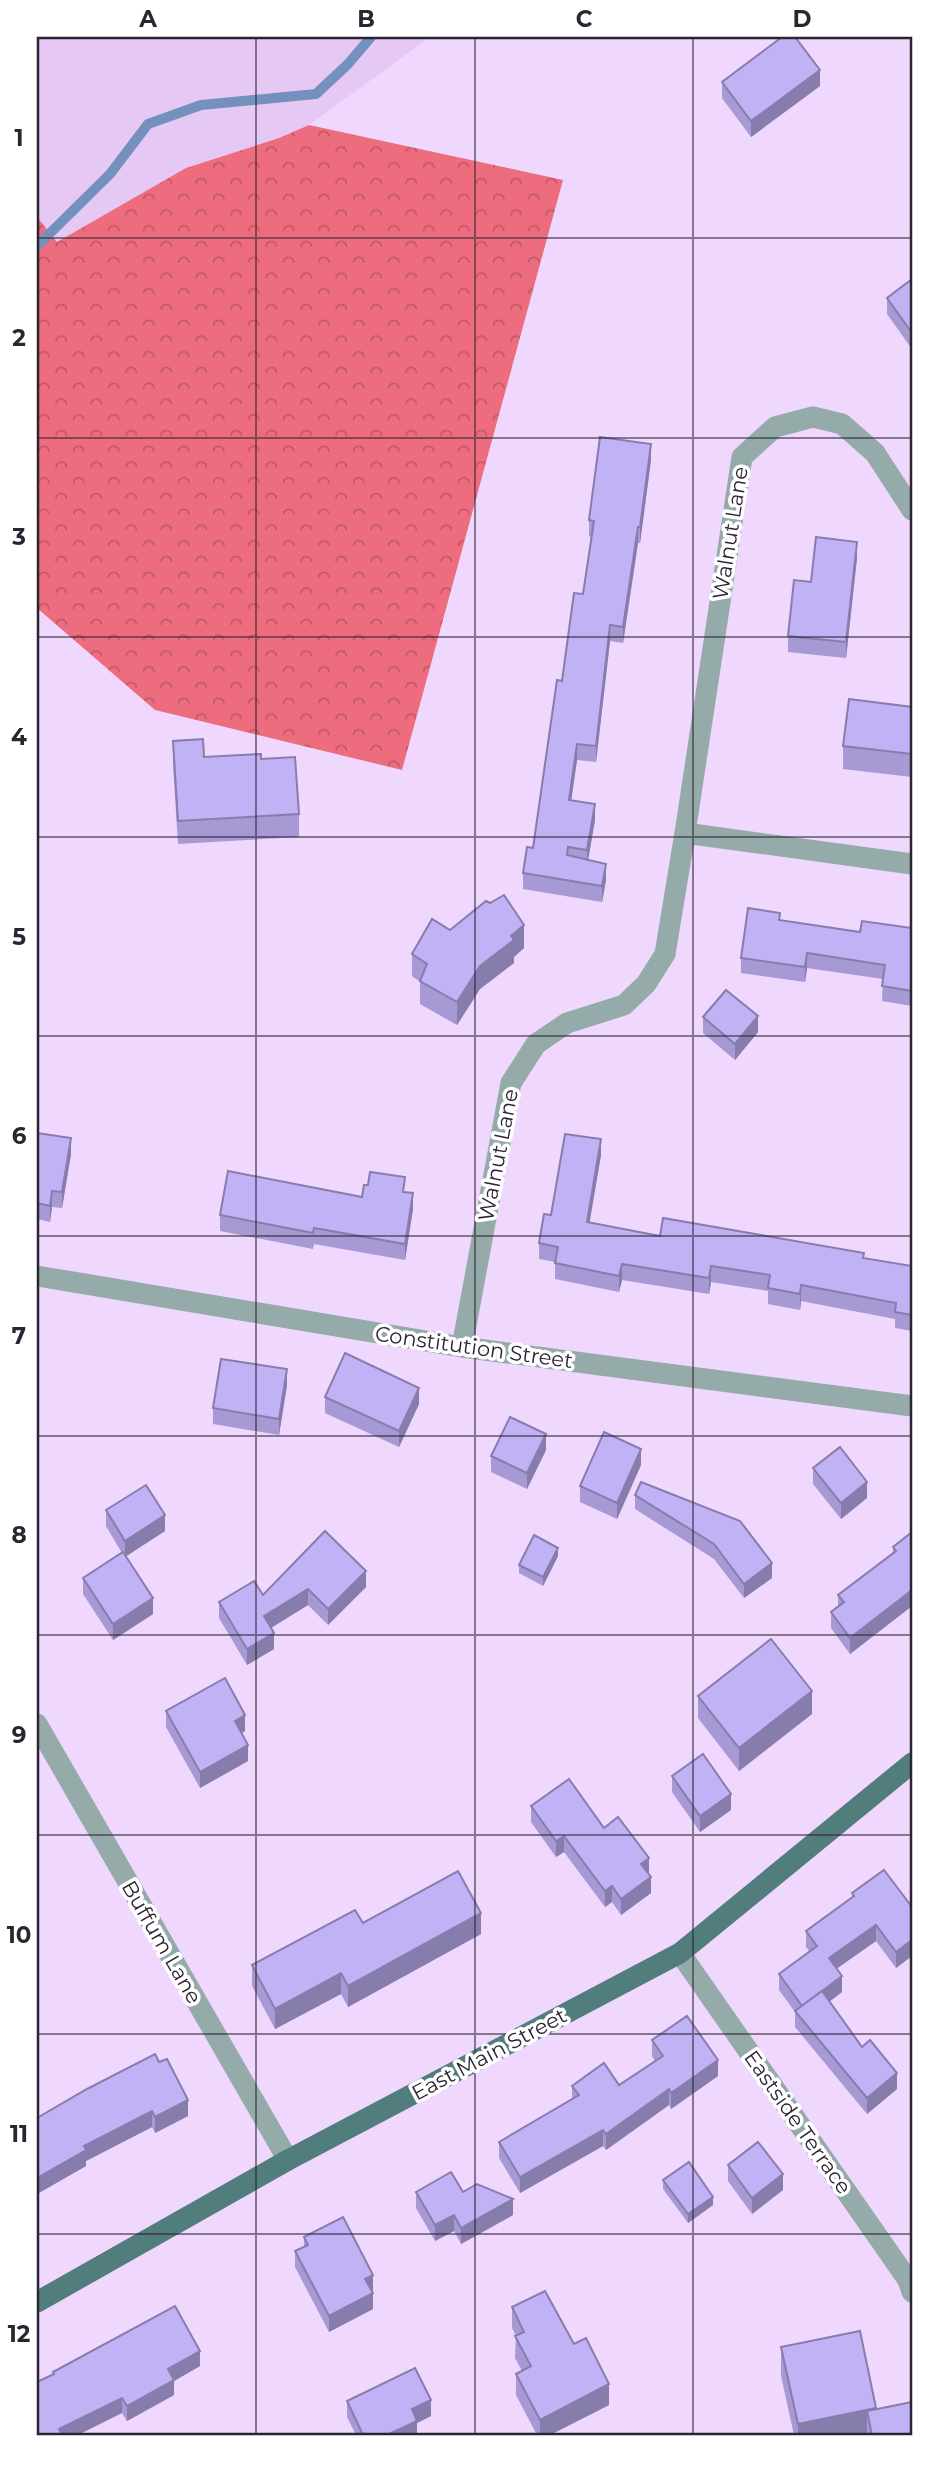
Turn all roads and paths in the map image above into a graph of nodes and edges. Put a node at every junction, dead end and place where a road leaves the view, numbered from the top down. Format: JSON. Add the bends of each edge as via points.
{"nodes":[{"id":1,"x":912,"y":510,"type":"edge"},
{"id":2,"x":685,"y":833,"type":"junction"},
{"id":3,"x":912,"y":864,"type":"edge"},
{"id":4,"x":37,"y":1276,"type":"edge"},
{"id":5,"x":462,"y":1347,"type":"junction"},
{"id":6,"x":912,"y":1406,"type":"edge"},
{"id":7,"x":37,"y":1724,"type":"edge"},
{"id":8,"x":912,"y":1763,"type":"edge"},
{"id":9,"x":680,"y":1953,"type":"junction"},
{"id":10,"x":288,"y":2160,"type":"junction"},
{"id":11,"x":912,"y":2292,"type":"edge"},
{"id":12,"x":37,"y":2302,"type":"edge"}],
"edges":[{"from":1,"to":2,"type":"street","name":"Walnut Lane","via":[[874,453],[842,424],[813,417],[775,427],[742,457]]},
{"from":2,"to":3,"type":"street"},
{"from":2,"to":5,"type":"street","name":"Walnut Lane","via":[[665,954],[646,984],[624,1005],[567,1023],[536,1044],[511,1083]]},
{"from":4,"to":5,"type":"street","name":"Constitution Street"},
{"from":5,"to":6,"type":"street","name":"Constitution Street"},
{"from":7,"to":10,"type":"street","name":"Buffum Lane"},
{"from":8,"to":9,"type":"main road","name":"East Main Street"},
{"from":9,"to":10,"type":"main road","name":"East Main Street"},
{"from":9,"to":11,"type":"street","name":"Eastside Terrace"},
{"from":10,"to":12,"type":"main road","name":"East Main Street"}]}
